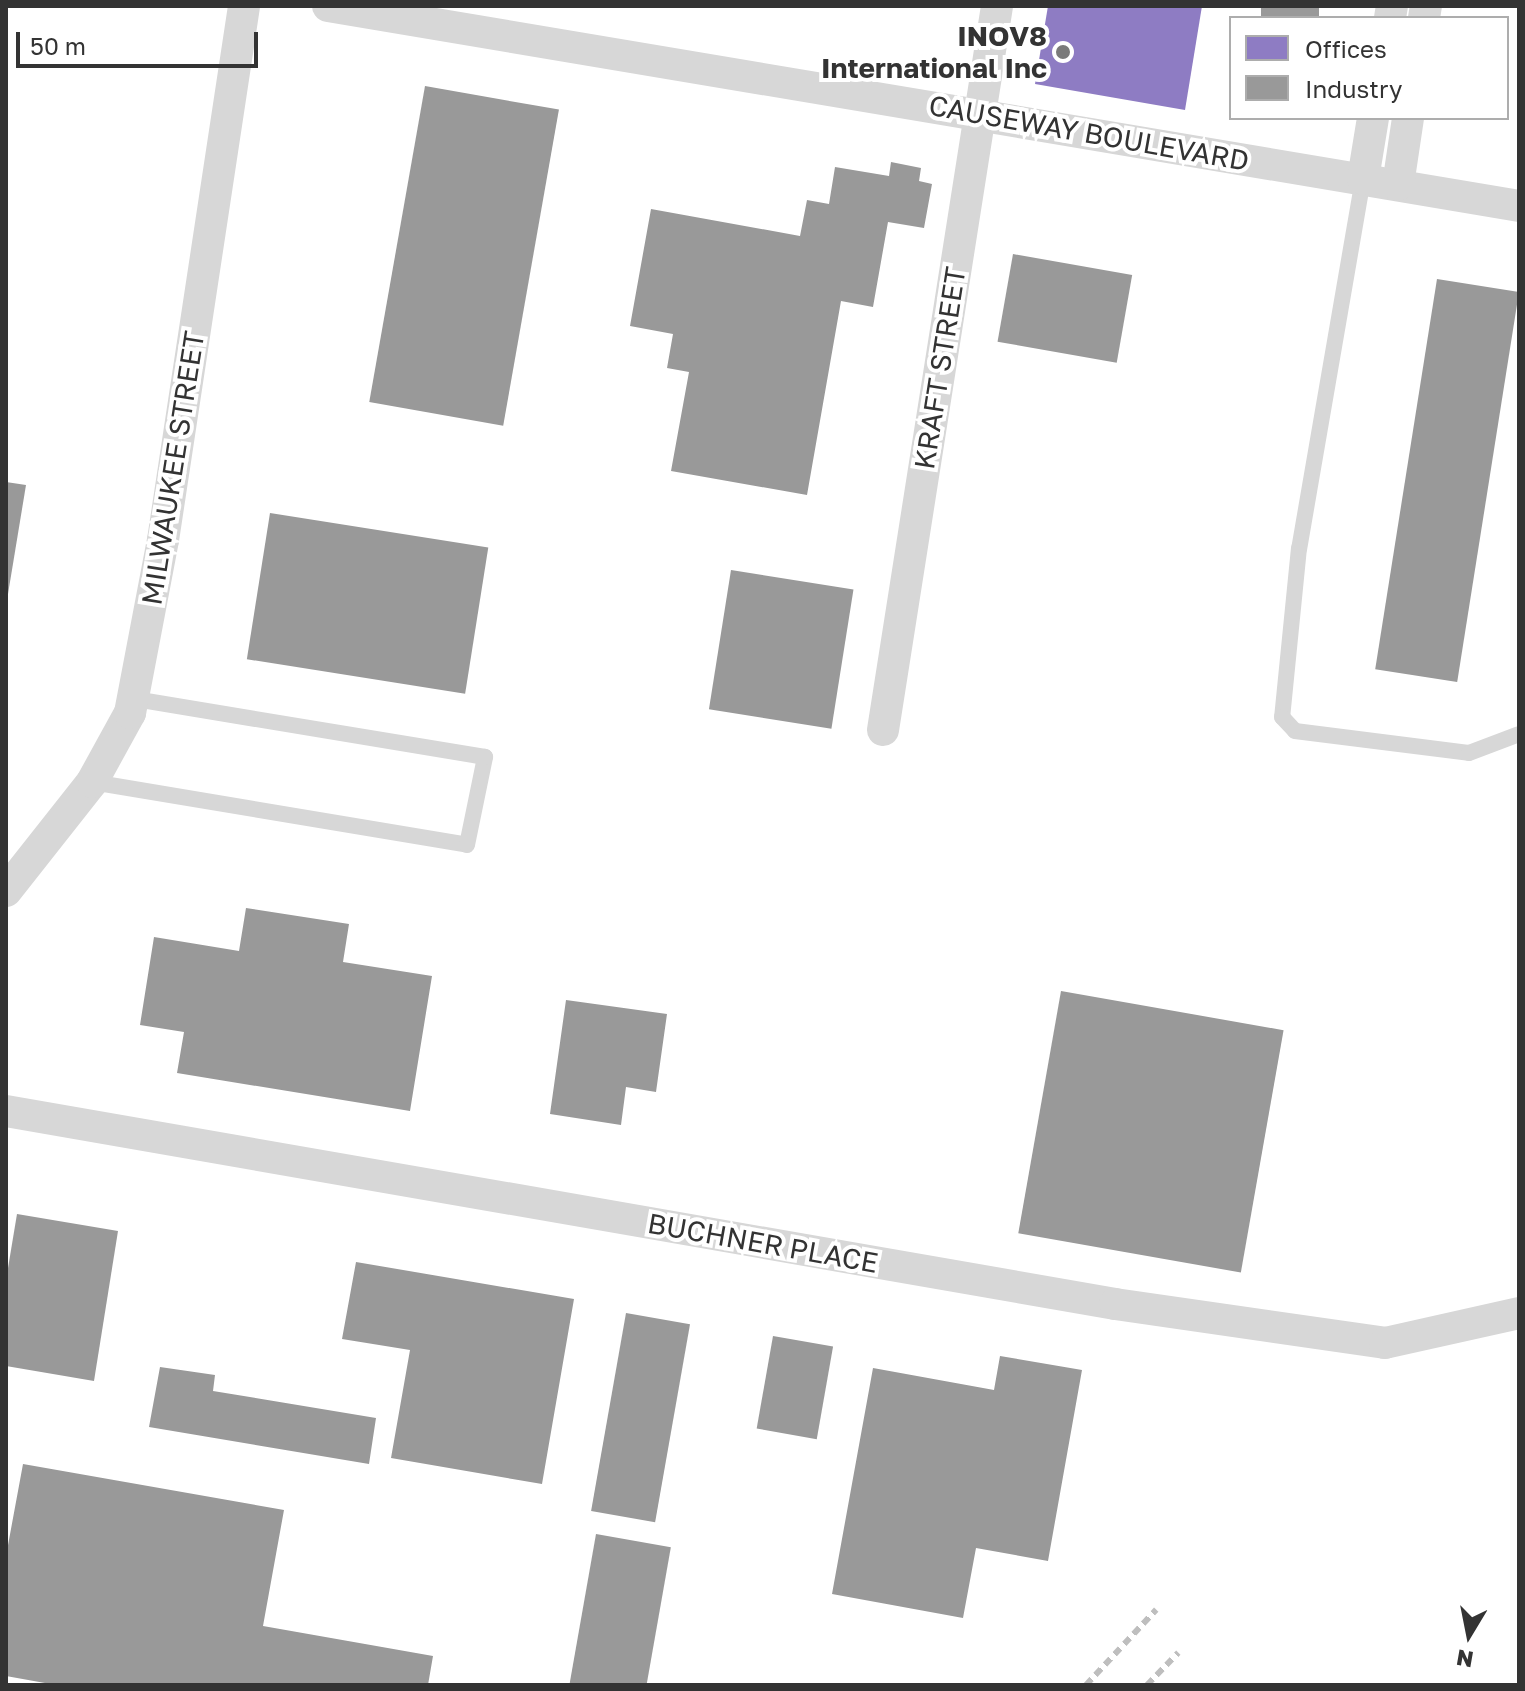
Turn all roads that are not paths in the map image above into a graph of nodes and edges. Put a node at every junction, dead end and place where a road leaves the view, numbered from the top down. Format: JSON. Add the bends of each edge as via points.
{"nodes":[{"id":1,"x":244,"y":6,"type":"edge"},
{"id":2,"x":328,"y":6,"type":"edge"},
{"id":3,"x":997,"y":6,"type":"edge"},
{"id":4,"x":979,"y":115,"type":"junction"},
{"id":5,"x":1373,"y":120,"type":"edge"},
{"id":6,"x":1408,"y":120,"type":"edge"},
{"id":7,"x":1363,"y":179,"type":"junction"},
{"id":8,"x":1398,"y":185,"type":"junction"},
{"id":9,"x":1519,"y":206,"type":"edge"},
{"id":10,"x":133,"y":699,"type":"junction"},
{"id":11,"x":883,"y":730,"type":"dead end"},
{"id":12,"x":1519,"y":734,"type":"edge"},
{"id":13,"x":92,"y":782,"type":"junction"},
{"id":14,"x":6,"y":891,"type":"edge"},
{"id":15,"x":6,"y":1111,"type":"edge"},
{"id":16,"x":1519,"y":1313,"type":"edge"}],
"edges":[{"from":1,"to":10,"type":"street","name":"MILWAUKEE STREET"},
{"from":2,"to":4,"type":"street","name":"CAUSEWAY BOULEVARD"},
{"from":3,"to":4,"type":"street","name":"KRAFT STREET"},
{"from":4,"to":7,"type":"street","name":"CAUSEWAY BOULEVARD"},
{"from":4,"to":11,"type":"street","name":"KRAFT STREET"},
{"from":5,"to":7,"type":"street"},
{"from":6,"to":8,"type":"street"},
{"from":7,"to":8,"type":"street","name":"CAUSEWAY BOULEVARD"},
{"from":7,"to":12,"type":"lane","via":[[1299,548],[1282,717],[1295,731],[1469,753]]},
{"from":8,"to":9,"type":"street","name":"CAUSEWAY BOULEVARD"},
{"from":10,"to":13,"type":"street","name":"MILWAUKEE STREET"},
{"from":10,"to":13,"type":"lane","via":[[485,757],[467,845]]},
{"from":13,"to":14,"type":"street","name":"MILWAUKEE STREET"},
{"from":15,"to":16,"type":"street","name":"BUCHNER PLACE","via":[[1115,1304],[1385,1343]]}]}
